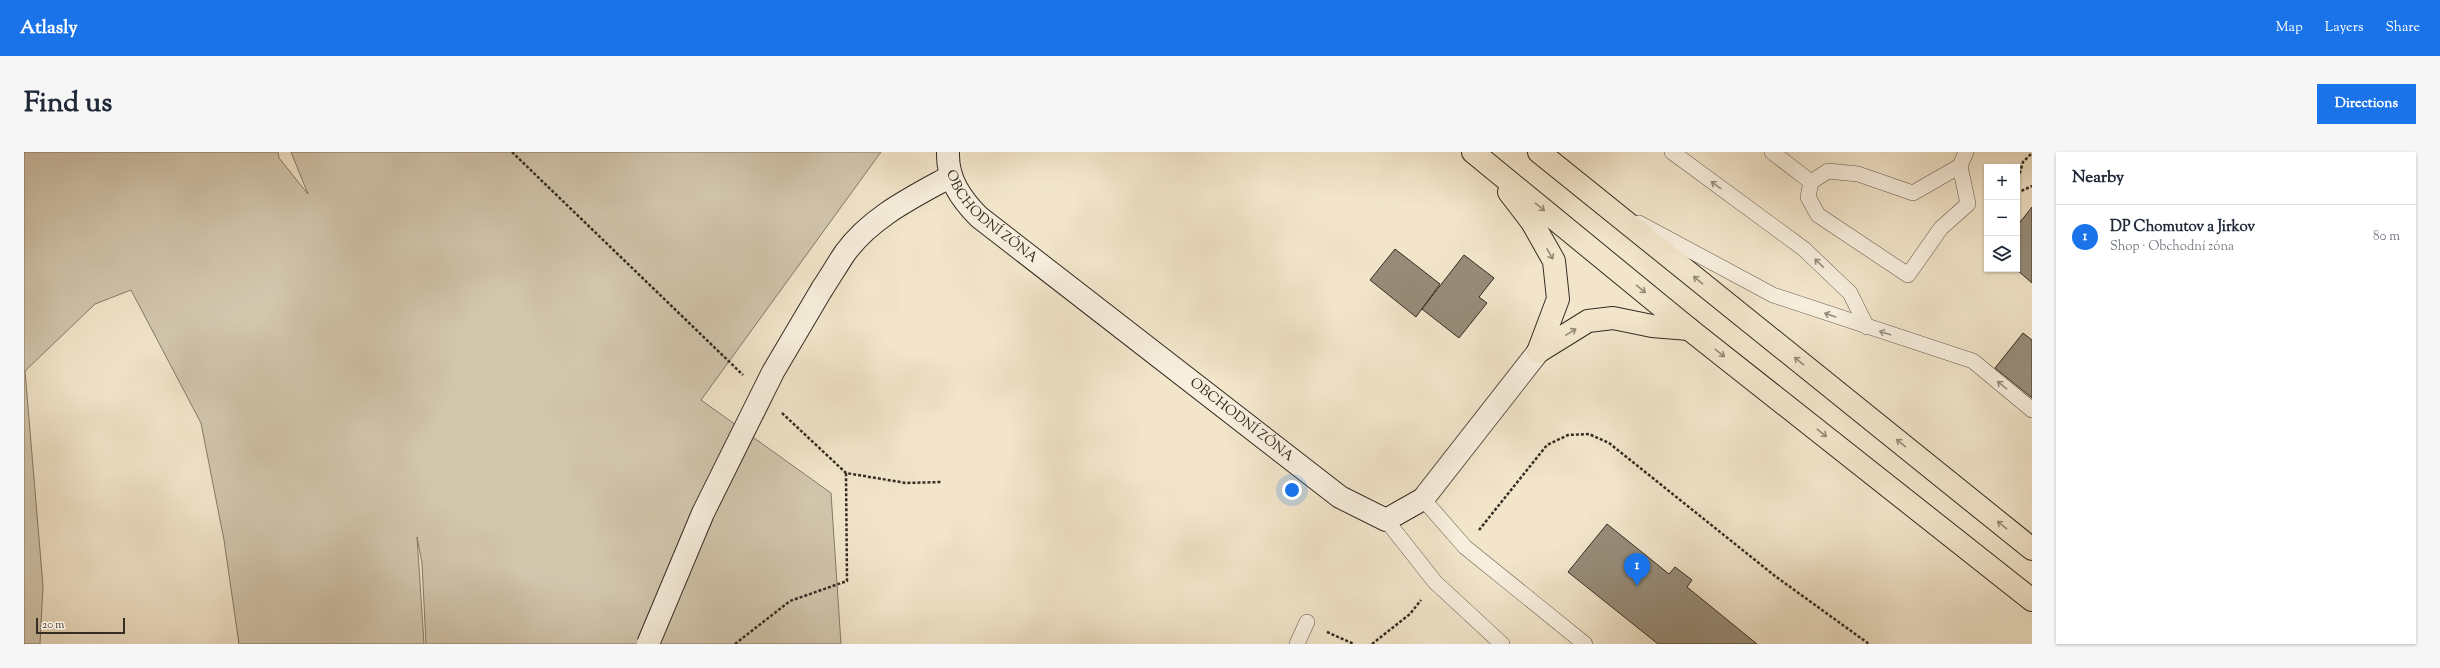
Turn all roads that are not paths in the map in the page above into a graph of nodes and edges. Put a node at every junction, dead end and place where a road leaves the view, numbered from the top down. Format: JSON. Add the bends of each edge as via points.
{"nodes":[{"id":1,"x":948,"y":152,"type":"edge"},
{"id":2,"x":1539,"y":152,"type":"edge"},
{"id":3,"x":1672,"y":152,"type":"edge"},
{"id":4,"x":1772,"y":152,"type":"edge"},
{"id":5,"x":1966,"y":152,"type":"edge"},
{"id":6,"x":1481,"y":158,"type":"edge"},
{"id":7,"x":1960,"y":166,"type":"junction"},
{"id":8,"x":951,"y":176,"type":"junction"},
{"id":9,"x":1811,"y":182,"type":"junction"},
{"id":10,"x":1607,"y":206,"type":"junction"},
{"id":11,"x":1867,"y":327,"type":"junction"},
{"id":12,"x":1689,"y":329,"type":"junction"},
{"id":13,"x":1538,"y":352,"type":"junction"},
{"id":14,"x":2032,"y":410,"type":"edge"},
{"id":15,"x":1423,"y":499,"type":"junction"},
{"id":16,"x":1386,"y":520,"type":"junction"},
{"id":17,"x":2032,"y":549,"type":"edge"},
{"id":18,"x":2032,"y":600,"type":"edge"},
{"id":19,"x":1307,"y":622,"type":"road end"},
{"id":20,"x":648,"y":644,"type":"edge"},
{"id":21,"x":1297,"y":644,"type":"edge"},
{"id":22,"x":1502,"y":644,"type":"edge"},
{"id":23,"x":1585,"y":644,"type":"edge"}],
"edges":[{"from":1,"to":8,"type":"street","name":"OBCHODNÍ ZÓNA"},
{"from":2,"to":10,"type":"highway"},
{"from":11,"to":3,"type":"lane","one_way":true,"via":[[1850,293],[1804,249]]},
{"from":4,"to":9,"type":"lane"},
{"from":5,"to":7,"type":"lane"},
{"from":6,"to":12,"type":"highway","one_way":true},
{"from":6,"to":13,"type":"highway","one_way":true,"via":[[1532,222],[1554,261],[1558,299]]},
{"from":7,"to":9,"type":"lane","via":[[1914,193],[1858,174],[1828,171]]},
{"from":7,"to":9,"type":"lane","via":[[1968,204],[1941,228],[1908,275],[1818,216],[1808,197]]},
{"from":8,"to":16,"type":"street","name":"OBCHODNÍ ZÓNA","via":[[965,203],[1016,246],[1340,497]]},
{"from":8,"to":20,"type":"street","bridge":true,"via":[[900,204],[867,230],[846,252],[822,289],[773,372],[703,513]]},
{"from":11,"to":10,"type":"lane","one_way":true,"via":[[1773,295]]},
{"from":17,"to":10,"type":"highway","one_way":true},
{"from":14,"to":11,"type":"lane","one_way":true,"via":[[1973,361]]},
{"from":13,"to":12,"type":"highway","one_way":true,"via":[[1588,322],[1613,318],[1652,326]]},
{"from":12,"to":18,"type":"highway","one_way":true},
{"from":13,"to":15,"type":"street"},
{"from":15,"to":16,"type":"street"},
{"from":15,"to":23,"type":"lane","via":[[1465,547]]},
{"from":16,"to":22,"type":"lane","via":[[1435,582]]},
{"from":19,"to":21,"type":"lane"}]}
